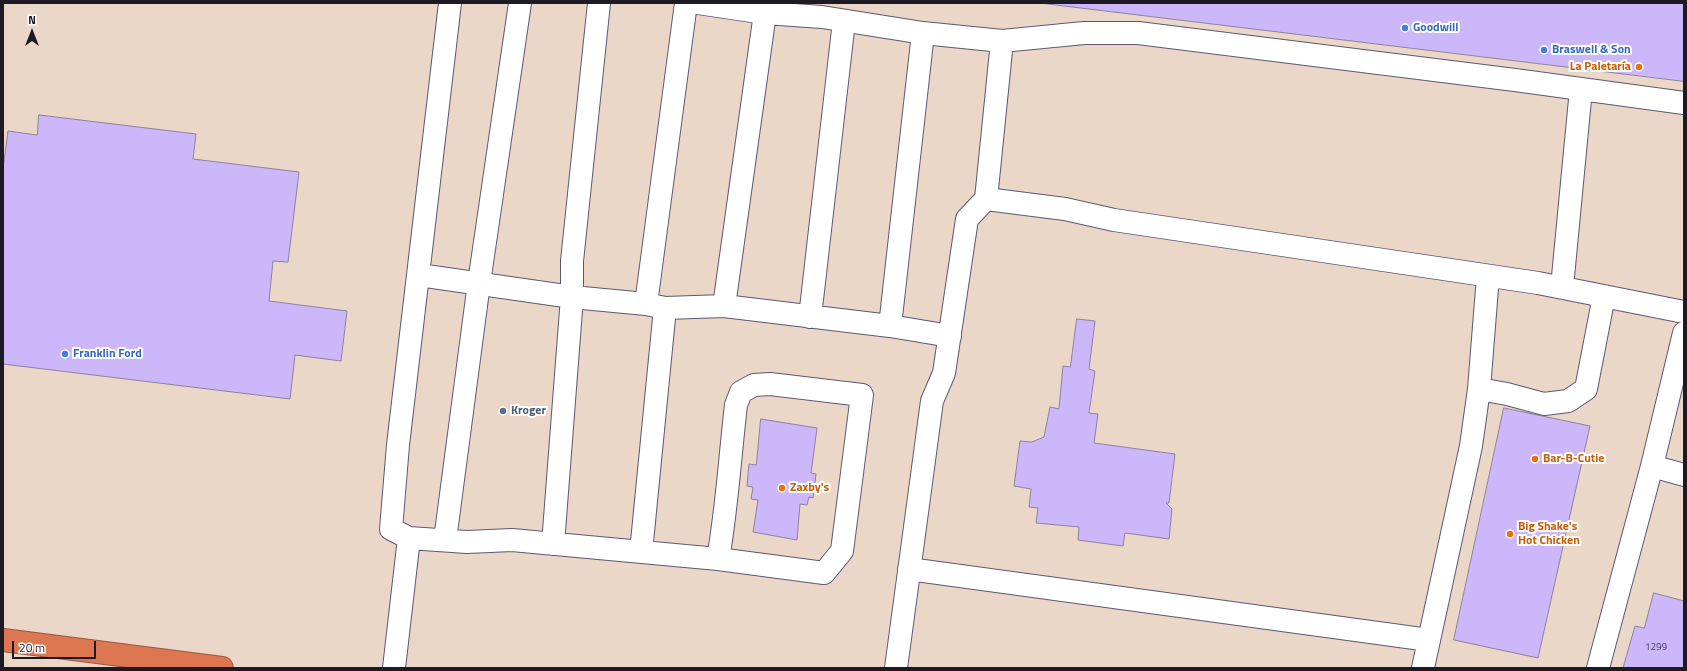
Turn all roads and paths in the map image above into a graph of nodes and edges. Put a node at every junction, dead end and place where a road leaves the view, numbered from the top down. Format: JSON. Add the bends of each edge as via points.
{"nodes":[{"id":1,"x":450,"y":3,"type":"edge"},
{"id":2,"x":520,"y":3,"type":"edge"},
{"id":3,"x":600,"y":3,"type":"edge"},
{"id":4,"x":686,"y":3,"type":"edge"},
{"id":5,"x":698,"y":3,"type":"edge"},
{"id":6,"x":765,"y":13,"type":"junction"},
{"id":7,"x":844,"y":21,"type":"junction"},
{"id":8,"x":922,"y":33,"type":"junction"},
{"id":9,"x":1002,"y":42,"type":"junction"},
{"id":10,"x":1581,"y":89,"type":"junction"},
{"id":11,"x":1684,"y":103,"type":"edge"},
{"id":12,"x":986,"y":199,"type":"junction"},
{"id":13,"x":419,"y":275,"type":"junction"},
{"id":14,"x":1488,"y":276,"type":"junction"},
{"id":15,"x":479,"y":283,"type":"junction"},
{"id":16,"x":1562,"y":288,"type":"junction"},
{"id":17,"x":1604,"y":296,"type":"junction"},
{"id":18,"x":572,"y":297,"type":"junction"},
{"id":19,"x":655,"y":306,"type":"junction"},
{"id":20,"x":724,"y":306,"type":"junction"},
{"id":21,"x":1684,"y":312,"type":"edge"},
{"id":22,"x":810,"y":317,"type":"junction"},
{"id":23,"x":890,"y":326,"type":"junction"},
{"id":24,"x":1684,"y":333,"type":"edge"},
{"id":25,"x":950,"y":336,"type":"junction"},
{"id":26,"x":1479,"y":389,"type":"junction"},
{"id":27,"x":1652,"y":466,"type":"junction"},
{"id":28,"x":1684,"y":475,"type":"edge"},
{"id":29,"x":409,"y":538,"type":"junction"},
{"id":30,"x":445,"y":540,"type":"junction"},
{"id":31,"x":553,"y":544,"type":"junction"},
{"id":32,"x":641,"y":552,"type":"junction"},
{"id":33,"x":718,"y":558,"type":"junction"},
{"id":34,"x":909,"y":569,"type":"junction"},
{"id":35,"x":3,"y":640,"type":"edge"},
{"id":36,"x":1429,"y":640,"type":"junction"},
{"id":37,"x":127,"y":662,"type":"edge"},
{"id":38,"x":222,"y":668,"type":"edge"},
{"id":39,"x":394,"y":668,"type":"edge"},
{"id":40,"x":896,"y":668,"type":"edge"},
{"id":41,"x":1423,"y":668,"type":"edge"},
{"id":42,"x":1598,"y":668,"type":"edge"}],
"edges":[{"from":1,"to":13,"type":"lane"},
{"from":2,"to":15,"type":"lane"},
{"from":3,"to":18,"type":"lane","via":[[572,262]]},
{"from":4,"to":19,"type":"lane"},
{"from":5,"to":6,"type":"lane"},
{"from":6,"to":7,"type":"lane"},
{"from":6,"to":20,"type":"lane"},
{"from":7,"to":8,"type":"lane"},
{"from":7,"to":22,"type":"lane"},
{"from":8,"to":9,"type":"lane"},
{"from":8,"to":23,"type":"lane"},
{"from":9,"to":10,"type":"lane","via":[[1084,33],[1138,33]]},
{"from":9,"to":12,"type":"lane"},
{"from":10,"to":11,"type":"lane"},
{"from":10,"to":16,"type":"lane"},
{"from":12,"to":14,"type":"lane","via":[[1065,209],[1114,220]]},
{"from":12,"to":25,"type":"lane","via":[[967,219]]},
{"from":13,"to":15,"type":"lane"},
{"from":13,"to":29,"type":"lane","via":[[398,445],[391,529]]},
{"from":14,"to":16,"type":"lane"},
{"from":14,"to":26,"type":"lane"},
{"from":15,"to":18,"type":"lane"},
{"from":15,"to":30,"type":"lane"},
{"from":16,"to":17,"type":"lane"},
{"from":17,"to":21,"type":"lane"},
{"from":17,"to":26,"type":"lane","via":[[1586,389],[1568,401],[1544,404]]},
{"from":18,"to":19,"type":"lane"},
{"from":18,"to":31,"type":"lane"},
{"from":19,"to":20,"type":"lane"},
{"from":19,"to":32,"type":"lane"},
{"from":20,"to":22,"type":"lane"},
{"from":22,"to":23,"type":"lane"},
{"from":23,"to":25,"type":"lane"},
{"from":24,"to":27,"type":"lane"},
{"from":25,"to":34,"type":"lane","via":[[944,373],[932,401]]},
{"from":26,"to":36,"type":"lane","via":[[1471,446]]},
{"from":27,"to":28,"type":"lane"},
{"from":27,"to":42,"type":"lane"},
{"from":29,"to":30,"type":"lane"},
{"from":29,"to":39,"type":"lane"},
{"from":30,"to":31,"type":"lane","via":[[512,540]]},
{"from":31,"to":32,"type":"lane"},
{"from":32,"to":33,"type":"lane"},
{"from":33,"to":33,"type":"lane","via":[[724,525],[736,405],[740,392],[754,385],[770,384],[862,395],[842,551],[824,573]]},
{"from":34,"to":36,"type":"lane"},
{"from":34,"to":40,"type":"lane"},
{"from":35,"to":37,"type":"highway"},
{"from":36,"to":41,"type":"lane"},
{"from":37,"to":38,"type":"highway"}]}
